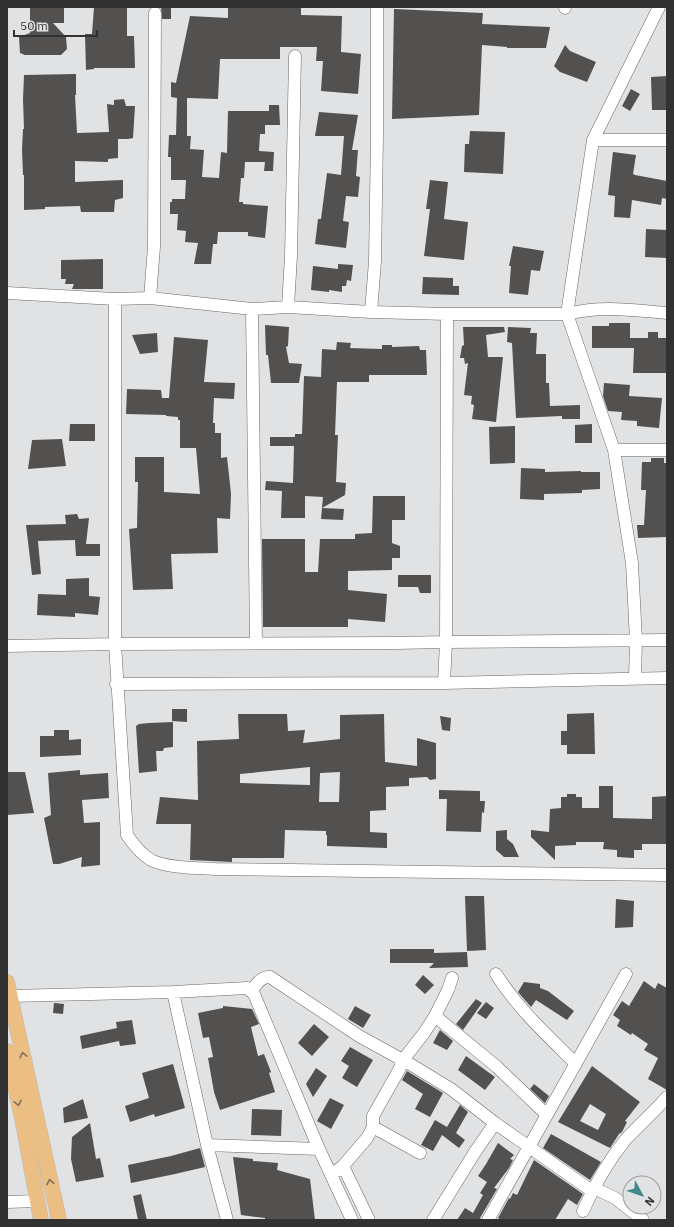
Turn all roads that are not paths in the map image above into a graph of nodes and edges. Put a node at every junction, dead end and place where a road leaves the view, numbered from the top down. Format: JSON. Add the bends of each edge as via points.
{"nodes":[{"id":1,"x":377,"y":7,"type":"edge"},
{"id":2,"x":659,"y":7,"type":"edge"},
{"id":3,"x":155,"y":13,"type":"dead end"},
{"id":4,"x":295,"y":56,"type":"dead end"},
{"id":5,"x":593,"y":140,"type":"junction"},
{"id":6,"x":667,"y":140,"type":"edge"},
{"id":7,"x":7,"y":293,"type":"edge"},
{"id":8,"x":150,"y":298,"type":"junction"},
{"id":9,"x":115,"y":299,"type":"junction"},
{"id":10,"x":288,"y":307,"type":"junction"},
{"id":11,"x":252,"y":309,"type":"junction"},
{"id":12,"x":371,"y":312,"type":"junction"},
{"id":13,"x":667,"y":313,"type":"edge"},
{"id":14,"x":446,"y":314,"type":"junction"},
{"id":15,"x":567,"y":314,"type":"junction"},
{"id":16,"x":614,"y":450,"type":"junction"},
{"id":17,"x":667,"y":450,"type":"edge"},
{"id":18,"x":636,"y":640,"type":"junction"},
{"id":19,"x":667,"y":640,"type":"edge"},
{"id":20,"x":446,"y":642,"type":"junction"},
{"id":21,"x":256,"y":643,"type":"junction"},
{"id":22,"x":114,"y":644,"type":"junction"},
{"id":23,"x":7,"y":646,"type":"edge"},
{"id":24,"x":667,"y":678,"type":"edge"},
{"id":25,"x":635,"y":679,"type":"junction"},
{"id":26,"x":444,"y":683,"type":"junction"},
{"id":27,"x":116,"y":684,"type":"junction"},
{"id":28,"x":667,"y":876,"type":"edge"},
{"id":29,"x":496,"y":974,"type":"dead end"},
{"id":30,"x":626,"y":974,"type":"dead end"},
{"id":31,"x":452,"y":978,"type":"dead end"},
{"id":32,"x":8,"y":989,"type":"edge"},
{"id":33,"x":251,"y":991,"type":"junction"},
{"id":34,"x":173,"y":992,"type":"junction"},
{"id":35,"x":435,"y":1016,"type":"junction"},
{"id":36,"x":7,"y":1051,"type":"edge"},
{"id":37,"x":403,"y":1060,"type":"junction"},
{"id":38,"x":576,"y":1064,"type":"junction"},
{"id":39,"x":666,"y":1102,"type":"edge"},
{"id":40,"x":547,"y":1115,"type":"junction"},
{"id":41,"x":495,"y":1123,"type":"junction"},
{"id":42,"x":373,"y":1127,"type":"junction"},
{"id":43,"x":207,"y":1145,"type":"junction"},
{"id":44,"x":528,"y":1147,"type":"junction"},
{"id":45,"x":319,"y":1149,"type":"junction"},
{"id":46,"x":420,"y":1153,"type":"dead end"},
{"id":47,"x":343,"y":1166,"type":"junction"},
{"id":48,"x":331,"y":1175,"type":"junction"},
{"id":49,"x":593,"y":1190,"type":"junction"},
{"id":50,"x":38,"y":1201,"type":"junction"},
{"id":51,"x":7,"y":1202,"type":"edge"},
{"id":52,"x":583,"y":1211,"type":"dead end"},
{"id":53,"x":490,"y":1219,"type":"edge"},
{"id":54,"x":41,"y":1220,"type":"edge"},
{"id":55,"x":59,"y":1220,"type":"edge"},
{"id":56,"x":227,"y":1220,"type":"edge"},
{"id":57,"x":352,"y":1220,"type":"edge"},
{"id":58,"x":369,"y":1220,"type":"edge"},
{"id":59,"x":433,"y":1220,"type":"edge"},
{"id":60,"x":643,"y":1220,"type":"edge"}],
"edges":[{"from":1,"to":12,"type":"street","via":[[375,261]]},
{"from":2,"to":5,"type":"street"},
{"from":3,"to":8,"type":"street","via":[[154,248]]},
{"from":4,"to":10,"type":"street"},
{"from":5,"to":6,"type":"street"},
{"from":5,"to":15,"type":"street"},
{"from":7,"to":9,"type":"street"},
{"from":8,"to":9,"type":"street"},
{"from":8,"to":11,"type":"street"},
{"from":9,"to":22,"type":"street"},
{"from":10,"to":11,"type":"street"},
{"from":10,"to":12,"type":"street"},
{"from":11,"to":21,"type":"street"},
{"from":12,"to":14,"type":"street"},
{"from":13,"to":15,"type":"street","via":[[602,308]]},
{"from":14,"to":15,"type":"street"},
{"from":14,"to":20,"type":"street"},
{"from":15,"to":16,"type":"street"},
{"from":16,"to":17,"type":"street"},
{"from":16,"to":18,"type":"street","via":[[632,563]]},
{"from":18,"to":19,"type":"street"},
{"from":18,"to":20,"type":"street"},
{"from":18,"to":25,"type":"street"},
{"from":20,"to":21,"type":"street"},
{"from":20,"to":26,"type":"street"},
{"from":21,"to":22,"type":"street"},
{"from":22,"to":23,"type":"street"},
{"from":22,"to":27,"type":"street"},
{"from":24,"to":25,"type":"street"},
{"from":25,"to":26,"type":"street"},
{"from":26,"to":27,"type":"street"},
{"from":27,"to":28,"type":"street","via":[[127,835],[136,848],[150,860],[175,867],[215,869]]},
{"from":29,"to":38,"type":"street","via":[[521,1009]]},
{"from":30,"to":38,"type":"street"},
{"from":31,"to":35,"type":"street"},
{"from":32,"to":34,"type":"street"},
{"from":55,"to":32,"type":"main road","one_way":true},
{"from":33,"to":34,"type":"street","via":[[246,988]]},
{"from":33,"to":37,"type":"street","via":[[262,979],[270,977],[359,1036]]},
{"from":33,"to":45,"type":"street"},
{"from":34,"to":43,"type":"street"},
{"from":35,"to":37,"type":"street"},
{"from":35,"to":40,"type":"street","via":[[497,1067]]},
{"from":36,"to":50,"type":"main road","one_way":true},
{"from":37,"to":41,"type":"street","via":[[451,1090]]},
{"from":37,"to":42,"type":"street","via":[[373,1116]]},
{"from":38,"to":40,"type":"street"},
{"from":39,"to":49,"type":"street","via":[[626,1140]]},
{"from":40,"to":44,"type":"street"},
{"from":41,"to":44,"type":"street"},
{"from":41,"to":59,"type":"street"},
{"from":42,"to":46,"type":"street"},
{"from":42,"to":47,"type":"street"},
{"from":43,"to":45,"type":"street"},
{"from":43,"to":56,"type":"street"},
{"from":44,"to":49,"type":"street"},
{"from":44,"to":53,"type":"street"},
{"from":45,"to":48,"type":"street"},
{"from":47,"to":48,"type":"street"},
{"from":47,"to":58,"type":"street"},
{"from":48,"to":57,"type":"street"},
{"from":49,"to":52,"type":"street"},
{"from":49,"to":60,"type":"street","via":[[615,1198]]},
{"from":50,"to":51,"type":"street"},
{"from":50,"to":54,"type":"main road"}]}
